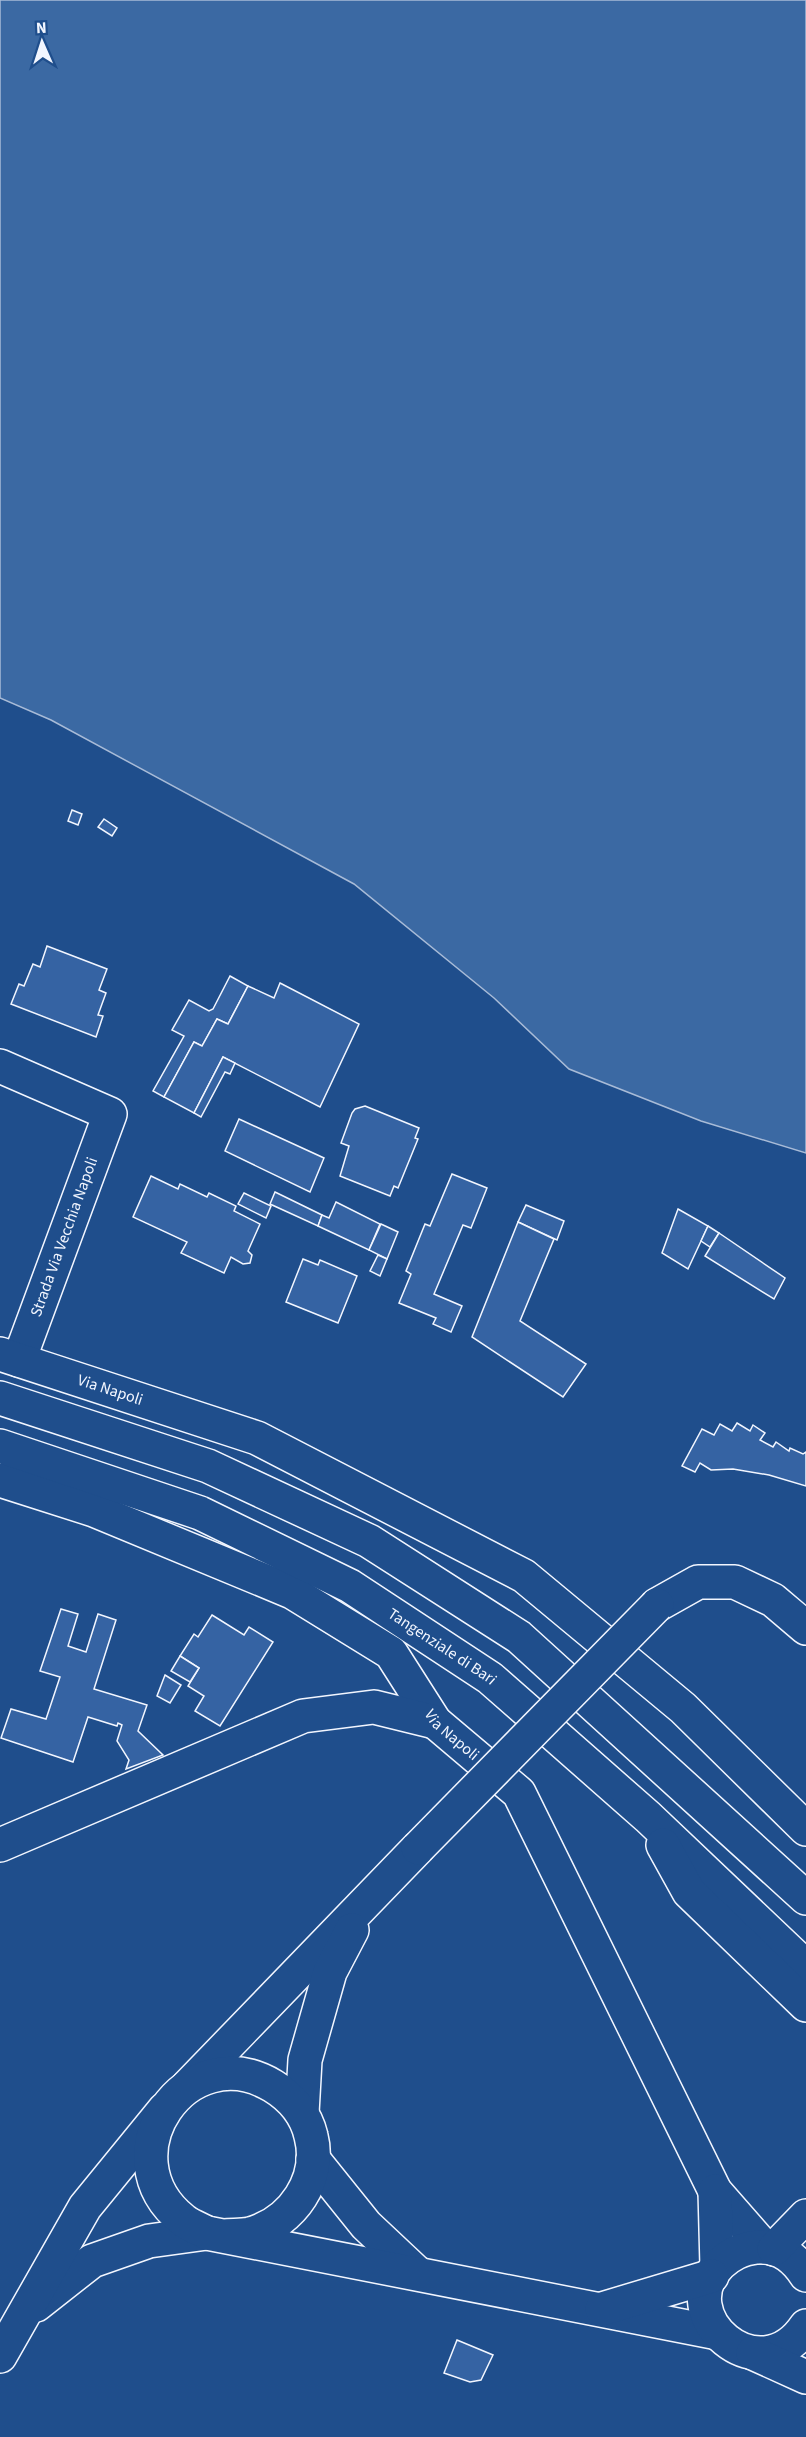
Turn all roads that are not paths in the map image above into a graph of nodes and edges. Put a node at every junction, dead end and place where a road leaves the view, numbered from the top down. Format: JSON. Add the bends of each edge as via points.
{"nodes":[{"id":1,"x":0,"y":1066,"type":"edge"},
{"id":2,"x":10,"y":1357,"type":"edge"},
{"id":3,"x":0,"y":1398,"type":"edge"},
{"id":4,"x":0,"y":1446,"type":"edge"},
{"id":5,"x":0,"y":1480,"type":"edge"},
{"id":6,"x":806,"y":1628,"type":"edge"},
{"id":7,"x":435,"y":1722,"type":"junction"},
{"id":8,"x":648,"y":1817,"type":"junction"},
{"id":9,"x":806,"y":1829,"type":"edge"},
{"id":10,"x":0,"y":1845,"type":"edge"},
{"id":11,"x":806,"y":1898,"type":"edge"},
{"id":12,"x":367,"y":1899,"type":"junction"},
{"id":13,"x":806,"y":1967,"type":"edge"},
{"id":14,"x":806,"y":2005,"type":"edge"},
{"id":15,"x":176,"y":2097,"type":"junction"},
{"id":16,"x":302,"y":2113,"type":"junction"},
{"id":17,"x":313,"y":2159,"type":"junction"},
{"id":18,"x":716,"y":2191,"type":"junction"},
{"id":19,"x":806,"y":2216,"type":"edge"},
{"id":20,"x":215,"y":2234,"type":"junction"},
{"id":21,"x":769,"y":2248,"type":"junction"},
{"id":22,"x":714,"y":2271,"type":"junction"},
{"id":23,"x":416,"y":2272,"type":"junction"},
{"id":24,"x":806,"y":2275,"type":"edge"},
{"id":25,"x":597,"y":2311,"type":"junction"},
{"id":26,"x":25,"y":2313,"type":"junction"},
{"id":27,"x":806,"y":2326,"type":"edge"},
{"id":28,"x":718,"y":2333,"type":"junction"},
{"id":29,"x":753,"y":2353,"type":"junction"},
{"id":30,"x":0,"y":2356,"type":"edge"},
{"id":31,"x":806,"y":2377,"type":"edge"}],
"edges":[{"from":1,"to":2,"type":"main road","name":"Strada Via Vecchia Napoli","via":[[110,1114]]},
{"from":2,"to":9,"type":"main road","name":"Via Napoli","via":[[256,1438],[524,1576],[683,1708]]},
{"from":3,"to":11,"type":"main road","via":[[208,1466],[369,1541],[519,1637]]},
{"from":4,"to":8,"type":"main road","name":"Tangenziale di Bari","via":[[200,1513],[350,1586],[490,1678]]},
{"from":5,"to":7,"type":"main road","name":"Via Napoli","via":[[94,1510],[292,1592],[391,1653]]},
{"from":6,"to":12,"type":"main road","bridge":true,"via":[[772,1600],[735,1582],[698,1582],[657,1605]]},
{"from":7,"to":10,"type":"main road","via":[[374,1707],[303,1716]]},
{"from":7,"to":18,"type":"main road","name":"Via Napoli","via":[[519,1792]]},
{"from":8,"to":13,"type":"main road","name":"Tangenziale di Bari"},
{"from":8,"to":14,"type":"main road","via":[[689,1892]]},
{"from":12,"to":15,"type":"main road"},
{"from":12,"to":16,"type":"main road","via":[[330,1972],[305,2060]]},
{"from":15,"to":16,"type":"main road","via":[[211,2077],[237,2074],[262,2080],[285,2094]]},
{"from":15,"to":20,"type":"main road","via":[[154,2130],[150,2156],[154,2180],[166,2204],[184,2221]]},
{"from":15,"to":26,"type":"main road","via":[[85,2206]]},
{"from":16,"to":17,"type":"main road","via":[[311,2136]]},
{"from":17,"to":20,"type":"main road","via":[[308,2185],[294,2208],[274,2224],[249,2234]]},
{"from":17,"to":23,"type":"main road","via":[[366,2225]]},
{"from":18,"to":21,"type":"main road","name":"Via Napoli"},
{"from":18,"to":22,"type":"main road","name":"Via Napoli"},
{"from":19,"to":21,"type":"main road"},
{"from":20,"to":23,"type":"main road"},
{"from":20,"to":26,"type":"main road","via":[[149,2241],[92,2261]]},
{"from":21,"to":22,"type":"main road","via":[[739,2251]]},
{"from":21,"to":24,"type":"main road","name":"Via Napoli","via":[[793,2259]]},
{"from":22,"to":25,"type":"main road"},
{"from":22,"to":28,"type":"main road","name":"Via Napoli","via":[[706,2302],[711,2324]]},
{"from":23,"to":25,"type":"main road"},
{"from":25,"to":28,"type":"main road"},
{"from":26,"to":30,"type":"main road"},
{"from":27,"to":29,"type":"main road","via":[[783,2348]]},
{"from":28,"to":29,"type":"main road","via":[[733,2347]]},
{"from":29,"to":31,"type":"main road"}]}
